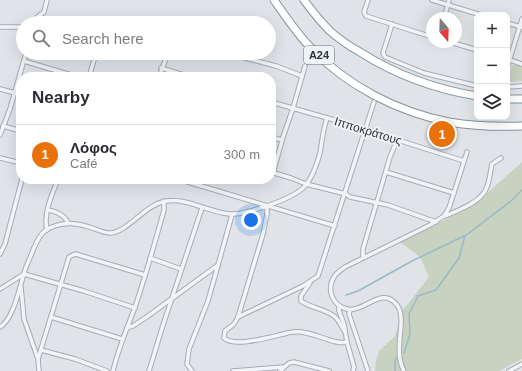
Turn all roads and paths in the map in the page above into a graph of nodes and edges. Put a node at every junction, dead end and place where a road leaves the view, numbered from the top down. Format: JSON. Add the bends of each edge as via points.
{"nodes":[{"id":1,"x":47,"y":0,"type":"edge"},
{"id":2,"x":274,"y":0,"type":"edge"},
{"id":3,"x":304,"y":0,"type":"edge"},
{"id":4,"x":368,"y":0,"type":"edge"},
{"id":5,"x":432,"y":0,"type":"edge"},
{"id":6,"x":449,"y":0,"type":"edge"},
{"id":7,"x":448,"y":5,"type":"junction"},
{"id":8,"x":446,"y":12,"type":"edge"},
{"id":9,"x":474,"y":13,"type":"edge"},
{"id":10,"x":38,"y":16,"type":"edge"},
{"id":11,"x":522,"y":19,"type":"edge"},
{"id":12,"x":392,"y":24,"type":"junction"},
{"id":13,"x":510,"y":24,"type":"edge"},
{"id":14,"x":0,"y":27,"type":"edge"},
{"id":15,"x":16,"y":27,"type":"edge"},
{"id":16,"x":521,"y":27,"type":"edge"},
{"id":17,"x":426,"y":35,"type":"edge"},
{"id":18,"x":462,"y":46,"type":"edge"},
{"id":19,"x":474,"y":49,"type":"edge"},
{"id":20,"x":510,"y":54,"type":"edge"},
{"id":21,"x":94,"y":60,"type":"edge"},
{"id":22,"x":165,"y":60,"type":"edge"},
{"id":23,"x":253,"y":60,"type":"edge"},
{"id":24,"x":510,"y":60,"type":"edge"},
{"id":25,"x":24,"y":61,"type":"joint"},
{"id":26,"x":522,"y":64,"type":"edge"},
{"id":27,"x":305,"y":66,"type":"dead end"},
{"id":28,"x":161,"y":68,"type":"junction"},
{"id":29,"x":21,"y":72,"type":"edge"},
{"id":30,"x":61,"y":72,"type":"edge"},
{"id":31,"x":90,"y":72,"type":"edge"},
{"id":32,"x":160,"y":72,"type":"edge"},
{"id":33,"x":174,"y":72,"type":"edge"},
{"id":34,"x":302,"y":76,"type":"junction"},
{"id":35,"x":474,"y":85,"type":"edge"},
{"id":36,"x":522,"y":86,"type":"edge"},
{"id":37,"x":510,"y":87,"type":"edge"},
{"id":38,"x":0,"y":89,"type":"edge"},
{"id":39,"x":16,"y":89,"type":"edge"},
{"id":40,"x":15,"y":92,"type":"junction"},
{"id":41,"x":474,"y":95,"type":"edge"},
{"id":42,"x":510,"y":99,"type":"edge"},
{"id":43,"x":522,"y":99,"type":"edge"},
{"id":44,"x":374,"y":102,"type":"dead end"},
{"id":45,"x":276,"y":103,"type":"edge"},
{"id":46,"x":293,"y":108,"type":"junction"},
{"id":47,"x":327,"y":118,"type":"junction"},
{"id":48,"x":3,"y":126,"type":"junction"},
{"id":49,"x":522,"y":126,"type":"edge"},
{"id":50,"x":16,"y":130,"type":"edge"},
{"id":51,"x":366,"y":130,"type":"junction"},
{"id":52,"x":0,"y":135,"type":"edge"},
{"id":53,"x":276,"y":138,"type":"edge"},
{"id":54,"x":282,"y":140,"type":"junction"},
{"id":55,"x":397,"y":140,"type":"junction"},
{"id":56,"x":467,"y":152,"type":"dead end"},
{"id":57,"x":0,"y":158,"type":"edge"},
{"id":58,"x":501,"y":158,"type":"dead end"},
{"id":59,"x":276,"y":160,"type":"edge"},
{"id":60,"x":464,"y":161,"type":"junction"},
{"id":61,"x":16,"y":162,"type":"edge"},
{"id":62,"x":386,"y":172,"type":"junction"},
{"id":63,"x":276,"y":174,"type":"edge"},
{"id":64,"x":21,"y":184,"type":"edge"},
{"id":65,"x":56,"y":184,"type":"edge"},
{"id":66,"x":194,"y":184,"type":"edge"},
{"id":67,"x":306,"y":184,"type":"junction"},
{"id":68,"x":454,"y":193,"type":"junction"},
{"id":69,"x":346,"y":194,"type":"junction"},
{"id":70,"x":164,"y":201,"type":"junction"},
{"id":71,"x":377,"y":203,"type":"junction"},
{"id":72,"x":267,"y":206,"type":"junction"},
{"id":73,"x":202,"y":208,"type":"junction"},
{"id":74,"x":48,"y":210,"type":"junction"},
{"id":75,"x":232,"y":215,"type":"junction"},
{"id":76,"x":444,"y":216,"type":"junction"},
{"id":77,"x":436,"y":222,"type":"junction"},
{"id":78,"x":68,"y":223,"type":"junction"},
{"id":79,"x":335,"y":226,"type":"junction"},
{"id":80,"x":47,"y":230,"type":"junction"},
{"id":81,"x":0,"y":254,"type":"edge"},
{"id":82,"x":150,"y":258,"type":"junction"},
{"id":83,"x":363,"y":258,"type":"junction"},
{"id":84,"x":218,"y":264,"type":"junction"},
{"id":85,"x":181,"y":269,"type":"junction"},
{"id":86,"x":24,"y":274,"type":"junction"},
{"id":87,"x":145,"y":275,"type":"junction"},
{"id":88,"x":311,"y":281,"type":"junction"},
{"id":89,"x":21,"y":284,"type":"junction"},
{"id":90,"x":61,"y":284,"type":"junction"},
{"id":91,"x":0,"y":289,"type":"edge"},
{"id":92,"x":171,"y":299,"type":"junction"},
{"id":93,"x":339,"y":306,"type":"junction"},
{"id":94,"x":135,"y":308,"type":"junction"},
{"id":95,"x":350,"y":310,"type":"junction"},
{"id":96,"x":51,"y":317,"type":"junction"},
{"id":97,"x":238,"y":317,"type":"junction"},
{"id":98,"x":0,"y":327,"type":"edge"},
{"id":99,"x":127,"y":328,"type":"junction"},
{"id":100,"x":345,"y":332,"type":"junction"},
{"id":101,"x":122,"y":339,"type":"junction"},
{"id":102,"x":347,"y":342,"type":"junction"},
{"id":103,"x":41,"y":350,"type":"junction"},
{"id":104,"x":38,"y":359,"type":"junction"},
{"id":105,"x":522,"y":364,"type":"edge"},
{"id":106,"x":285,"y":367,"type":"junction"},
{"id":107,"x":39,"y":371,"type":"edge"},
{"id":108,"x":107,"y":371,"type":"edge"},
{"id":109,"x":113,"y":371,"type":"edge"},
{"id":110,"x":149,"y":371,"type":"edge"},
{"id":111,"x":192,"y":371,"type":"edge"},
{"id":112,"x":233,"y":371,"type":"edge"},
{"id":113,"x":280,"y":371,"type":"edge"},
{"id":114,"x":328,"y":371,"type":"edge"},
{"id":115,"x":354,"y":371,"type":"edge"},
{"id":116,"x":368,"y":371,"type":"edge"},
{"id":117,"x":404,"y":371,"type":"edge"},
{"id":118,"x":509,"y":371,"type":"edge"}],
"edges":[{"from":1,"to":10,"type":"street","via":[[44,12]]},
{"from":2,"to":49,"type":"highway","number":"Α24","via":[[312,49],[342,74],[377,96],[448,122]]},
{"from":3,"to":41,"type":"highway","number":"Α24","via":[[331,32],[377,64],[421,82]]},
{"from":4,"to":12,"type":"street","via":[[365,14]]},
{"from":5,"to":7,"type":"street"},
{"from":6,"to":7,"type":"street"},
{"from":7,"to":8,"type":"street"},
{"from":7,"to":9,"type":"street"},
{"from":11,"to":16,"type":"street"},
{"from":12,"to":17,"type":"street"},
{"from":12,"to":35,"type":"street","via":[[383,53],[385,57],[424,73]]},
{"from":13,"to":16,"type":"street"},
{"from":14,"to":15,"type":"street"},
{"from":16,"to":20,"type":"street"},
{"from":18,"to":19,"type":"street"},
{"from":21,"to":31,"type":"street"},
{"from":22,"to":28,"type":"street"},
{"from":23,"to":34,"type":"street"},
{"from":24,"to":26,"type":"street"},
{"from":25,"to":29,"type":"street"},
{"from":25,"to":30,"type":"street"},
{"from":27,"to":34,"type":"street"},
{"from":28,"to":32,"type":"street"},
{"from":28,"to":33,"type":"street"},
{"from":34,"to":46,"type":"street"},
{"from":36,"to":37,"type":"street"},
{"from":38,"to":40,"type":"street"},
{"from":39,"to":40,"type":"street"},
{"from":40,"to":48,"type":"street"},
{"from":42,"to":43,"type":"highway"},
{"from":44,"to":51,"type":"street"},
{"from":45,"to":46,"type":"street","name":"Ιπποκράτους"},
{"from":46,"to":47,"type":"street","name":"Ιπποκράτους"},
{"from":46,"to":54,"type":"street"},
{"from":47,"to":51,"type":"street","name":"Ιπποκράτους"},
{"from":47,"to":67,"type":"street","via":[[318,160]]},
{"from":48,"to":50,"type":"street"},
{"from":48,"to":52,"type":"street"},
{"from":51,"to":55,"type":"street","name":"Ιπποκράτους"},
{"from":51,"to":69,"type":"street"},
{"from":53,"to":54,"type":"street"},
{"from":54,"to":59,"type":"street"},
{"from":55,"to":60,"type":"street","name":"Ιπποκράτους"},
{"from":55,"to":62,"type":"street"},
{"from":56,"to":60,"type":"street"},
{"from":57,"to":61,"type":"street"},
{"from":58,"to":76,"type":"street","via":[[492,164],[486,190],[481,196]]},
{"from":60,"to":68,"type":"street"},
{"from":62,"to":68,"type":"street"},
{"from":62,"to":71,"type":"street"},
{"from":63,"to":67,"type":"street"},
{"from":64,"to":81,"type":"street"},
{"from":65,"to":74,"type":"street"},
{"from":66,"to":72,"type":"street"},
{"from":67,"to":69,"type":"street"},
{"from":67,"to":72,"type":"street","via":[[301,190]]},
{"from":68,"to":76,"type":"street"},
{"from":69,"to":71,"type":"street"},
{"from":69,"to":79,"type":"street"},
{"from":70,"to":73,"type":"street"},
{"from":70,"to":78,"type":"street","via":[[113,233]]},
{"from":70,"to":82,"type":"street","via":[[164,210]]},
{"from":71,"to":77,"type":"street"},
{"from":71,"to":83,"type":"street","via":[[363,249]]},
{"from":72,"to":75,"type":"street"},
{"from":72,"to":79,"type":"street"},
{"from":72,"to":97,"type":"street","via":[[263,234]]},
{"from":73,"to":75,"type":"street"},
{"from":73,"to":85,"type":"street"},
{"from":74,"to":78,"type":"street","via":[[65,218]]},
{"from":74,"to":80,"type":"street","via":[[45,224]]},
{"from":75,"to":84,"type":"street"},
{"from":76,"to":77,"type":"street"},
{"from":77,"to":83,"type":"street"},
{"from":78,"to":80,"type":"street"},
{"from":79,"to":88,"type":"street","via":[[320,273]]},
{"from":80,"to":86,"type":"street","via":[[38,239]]},
{"from":82,"to":85,"type":"street"},
{"from":82,"to":87,"type":"street"},
{"from":83,"to":93,"type":"street","via":[[345,267],[333,278],[331,293]]},
{"from":84,"to":92,"type":"street"},
{"from":84,"to":111,"type":"street","via":[[208,301],[189,349],[187,364]]},
{"from":85,"to":92,"type":"street"},
{"from":86,"to":89,"type":"street"},
{"from":86,"to":90,"type":"street"},
{"from":86,"to":91,"type":"street"},
{"from":87,"to":90,"type":"street","via":[[75,254],[68,259]]},
{"from":87,"to":94,"type":"street"},
{"from":88,"to":97,"type":"street"},
{"from":88,"to":100,"type":"street","via":[[301,296],[301,301],[336,318]]},
{"from":89,"to":98,"type":"street","via":[[7,320]]},
{"from":89,"to":104,"type":"street","via":[[24,319]]},
{"from":90,"to":94,"type":"street"},
{"from":90,"to":96,"type":"street"},
{"from":92,"to":99,"type":"street"},
{"from":92,"to":110,"type":"street"},
{"from":93,"to":95,"type":"street"},
{"from":93,"to":100,"type":"street"},
{"from":94,"to":99,"type":"street"},
{"from":95,"to":116,"type":"street","via":[[349,314]]},
{"from":95,"to":117,"type":"street","via":[[379,298],[388,299],[396,304],[401,314],[399,354]]},
{"from":96,"to":101,"type":"street"},
{"from":96,"to":103,"type":"street"},
{"from":97,"to":102,"type":"street","via":[[224,333],[224,338],[228,342],[268,339],[300,331],[338,342]]},
{"from":99,"to":101,"type":"street"},
{"from":100,"to":102,"type":"street"},
{"from":101,"to":109,"type":"street"},
{"from":102,"to":115,"type":"street"},
{"from":103,"to":104,"type":"street"},
{"from":103,"to":108,"type":"street"},
{"from":104,"to":107,"type":"street"},
{"from":105,"to":118,"type":"street"},
{"from":106,"to":112,"type":"street"},
{"from":106,"to":113,"type":"street"},
{"from":106,"to":114,"type":"street","via":[[290,362],[296,362]]}]}
